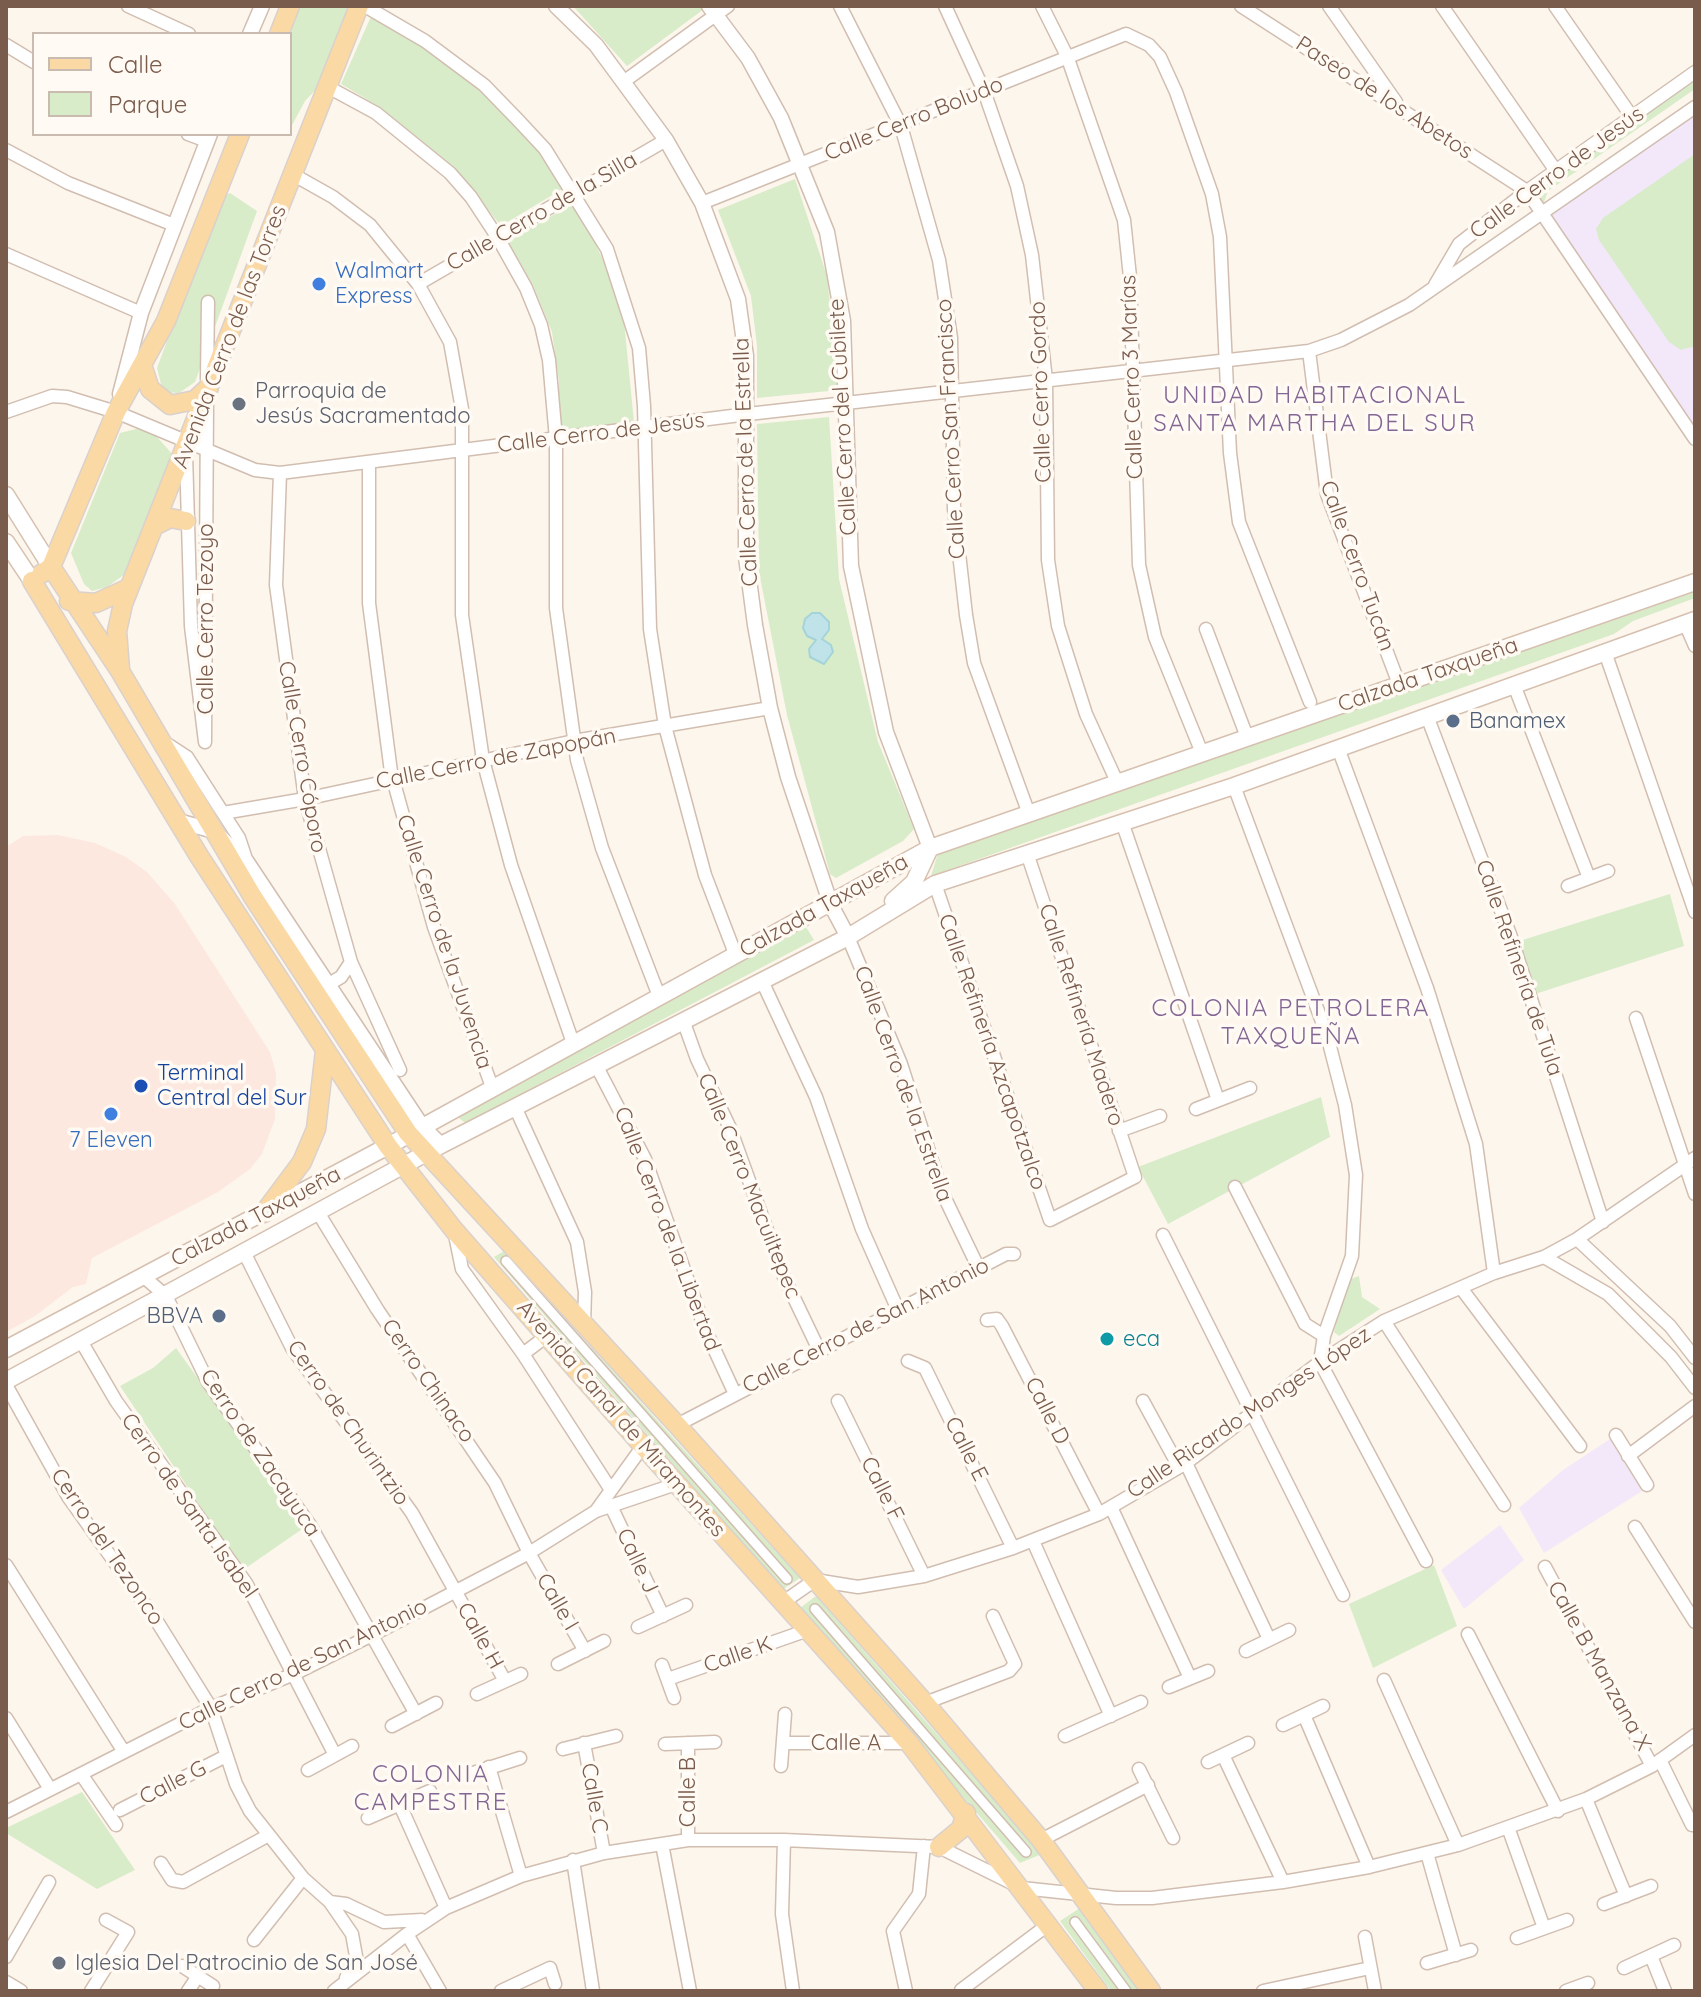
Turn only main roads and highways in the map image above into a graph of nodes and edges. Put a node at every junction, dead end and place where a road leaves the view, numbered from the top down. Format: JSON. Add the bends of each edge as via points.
{"nodes":[{"id":1,"x":290,"y":6,"type":"edge"},
{"id":2,"x":362,"y":6,"type":"edge"},
{"id":3,"x":280,"y":32,"type":"edge"},
{"id":4,"x":239,"y":136,"type":"edge"},
{"id":5,"x":142,"y":365,"type":"junction"},
{"id":6,"x":213,"y":382,"type":"junction"},
{"id":7,"x":6,"y":495,"type":"edge"},
{"id":8,"x":186,"y":521,"type":"road end"},
{"id":9,"x":156,"y":525,"type":"junction"},
{"id":10,"x":6,"y":542,"type":"edge"},
{"id":11,"x":51,"y":567,"type":"junction"},
{"id":12,"x":32,"y":581,"type":"junction"},
{"id":13,"x":1695,"y":582,"type":"edge"},
{"id":14,"x":129,"y":588,"type":"junction"},
{"id":15,"x":76,"y":603,"type":"junction"},
{"id":16,"x":1690,"y":622,"type":"edge"},
{"id":17,"x":120,"y":671,"type":"junction"},
{"id":18,"x":930,"y":848,"type":"junction"},
{"id":19,"x":866,"y":926,"type":"junction"},
{"id":20,"x":325,"y":1051,"type":"junction"},
{"id":21,"x":415,"y":1129,"type":"junction"},
{"id":22,"x":388,"y":1146,"type":"junction"},
{"id":23,"x":433,"y":1149,"type":"junction"},
{"id":24,"x":403,"y":1165,"type":"junction"},
{"id":25,"x":264,"y":1213,"type":"junction"},
{"id":26,"x":6,"y":1349,"type":"edge"},
{"id":27,"x":6,"y":1383,"type":"edge"},
{"id":28,"x":966,"y":1813,"type":"junction"},
{"id":29,"x":932,"y":1847,"type":"road end"},
{"id":30,"x":1098,"y":1991,"type":"edge"},
{"id":31,"x":1151,"y":1991,"type":"edge"}],
"edges":[{"from":1,"to":3,"type":"main road"},
{"from":2,"to":6,"type":"main road","name":"Avenida Cerro de las Torres"},
{"from":4,"to":5,"type":"main road","via":[[166,321]]},
{"from":5,"to":6,"type":"main road","via":[[150,389],[170,405],[195,400]]},
{"from":5,"to":11,"type":"main road","via":[[116,412]]},
{"from":6,"to":9,"type":"main road","name":"Avenida Cerro de las Torres"},
{"from":7,"to":11,"type":"main road","name":"Avenida Canal de Miramontes"},
{"from":8,"to":9,"type":"main road","via":[[170,518]]},
{"from":9,"to":14,"type":"main road","name":"Avenida Cerro de las Torres"},
{"from":10,"to":12,"type":"main road","name":"Avenida Canal de Miramontes"},
{"from":11,"to":12,"type":"main road"},
{"from":11,"to":15,"type":"main road","name":"Avenida Canal de Miramontes"},
{"from":12,"to":15,"type":"main road"},
{"from":12,"to":20,"type":"main road","name":"Avenida Canal de Miramontes"},
{"from":13,"to":18,"type":"main road","name":"Calzada Taxqueña"},
{"from":14,"to":15,"type":"main road","via":[[104,601]]},
{"from":14,"to":17,"type":"main road","name":"Avenida Cerro de las Torres","via":[[118,619]]},
{"from":15,"to":17,"type":"main road","name":"Avenida Canal de Miramontes"},
{"from":16,"to":19,"type":"main road","name":"Calzada Taxqueña","via":[[1234,786],[935,884]]},
{"from":17,"to":21,"type":"main road","name":"Avenida Canal de Miramontes","via":[[253,897]]},
{"from":18,"to":19,"type":"main road","via":[[914,882]]},
{"from":18,"to":21,"type":"main road","name":"Calzada Taxqueña","via":[[831,905],[732,948],[659,996]]},
{"from":19,"to":23,"type":"main road","name":"Calzada Taxqueña"},
{"from":20,"to":22,"type":"main road","name":"Avenida Canal de Miramontes"},
{"from":20,"to":25,"type":"main road","via":[[320,1112],[310,1145]]},
{"from":21,"to":22,"type":"main road","name":"Calzada Taxqueña"},
{"from":21,"to":23,"type":"main road","name":"Avenida Canal de Miramontes"},
{"from":22,"to":24,"type":"main road","name":"Avenida Canal de Miramontes"},
{"from":22,"to":25,"type":"main road","name":"Calzada Taxqueña"},
{"from":23,"to":24,"type":"main road","name":"Calzada Taxqueña"},
{"from":23,"to":31,"type":"main road","name":"Avenida Canal de Miramontes","via":[[925,1703],[1041,1840]]},
{"from":24,"to":27,"type":"main road","name":"Calzada Taxqueña"},
{"from":24,"to":28,"type":"main road","name":"Avenida Canal de Miramontes","via":[[454,1230]]},
{"from":25,"to":26,"type":"main road","name":"Calzada Taxqueña"},
{"from":28,"to":29,"type":"main road","via":[[961,1829]]},
{"from":28,"to":30,"type":"main road","name":"Avenida Canal de Miramontes"}]}
